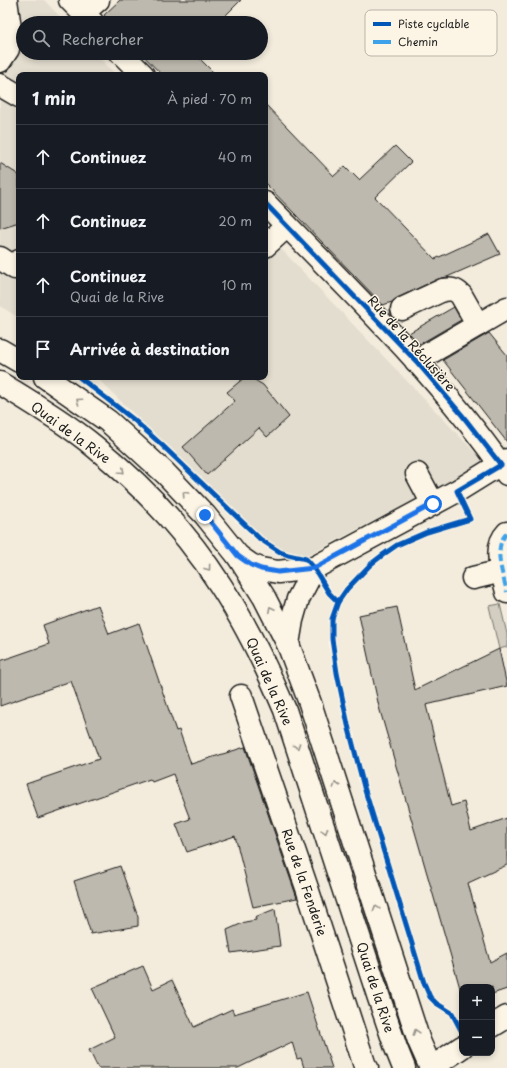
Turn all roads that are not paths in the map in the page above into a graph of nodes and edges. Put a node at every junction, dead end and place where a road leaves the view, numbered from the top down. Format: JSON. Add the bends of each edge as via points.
{"nodes":[{"id":1,"x":6,"y":0,"type":"edge"},
{"id":2,"x":128,"y":60,"type":"edge"},
{"id":3,"x":0,"y":61,"type":"edge"},
{"id":4,"x":139,"y":72,"type":"edge"},
{"id":5,"x":0,"y":85,"type":"edge"},
{"id":6,"x":16,"y":94,"type":"edge"},
{"id":7,"x":268,"y":206,"type":"edge"},
{"id":8,"x":287,"y":226,"type":"junction"},
{"id":9,"x":268,"y":243,"type":"edge"},
{"id":10,"x":0,"y":258,"type":"edge"},
{"id":11,"x":16,"y":266,"type":"edge"},
{"id":12,"x":507,"y":308,"type":"edge"},
{"id":13,"x":402,"y":309,"type":"dead end"},
{"id":14,"x":478,"y":325,"type":"junction"},
{"id":15,"x":0,"y":350,"type":"edge"},
{"id":16,"x":16,"y":359,"type":"edge"},
{"id":17,"x":416,"y":361,"type":"junction"},
{"id":18,"x":49,"y":380,"type":"edge"},
{"id":19,"x":0,"y":382,"type":"edge"},
{"id":20,"x":505,"y":466,"type":"edge"},
{"id":21,"x":419,"y":479,"type":"dead end"},
{"id":22,"x":433,"y":504,"type":"junction"},
{"id":23,"x":507,"y":533,"type":"edge"},
{"id":24,"x":238,"y":556,"type":"junction"},
{"id":25,"x":314,"y":568,"type":"junction"},
{"id":26,"x":502,"y":570,"type":"junction"},
{"id":27,"x":473,"y":578,"type":"dead end"},
{"id":28,"x":507,"y":592,"type":"edge"},
{"id":29,"x":288,"y":644,"type":"junction"},
{"id":30,"x":241,"y":696,"type":"dead end"},
{"id":31,"x":507,"y":1017,"type":"edge"},
{"id":32,"x":495,"y":1024,"type":"edge"},
{"id":33,"x":459,"y":1049,"type":"edge"},
{"id":34,"x":367,"y":1068,"type":"edge"},
{"id":35,"x":404,"y":1068,"type":"edge"},
{"id":36,"x":431,"y":1068,"type":"edge"}],
"edges":[{"from":1,"to":3,"type":"main road","via":[[10,28],[8,49]]},
{"from":2,"to":4,"type":"main road"},
{"from":5,"to":6,"type":"main road"},
{"from":7,"to":8,"type":"main road","name":"Rue de la Réclusière"},
{"from":8,"to":9,"type":"main road"},
{"from":8,"to":17,"type":"main road","name":"Rue de la Réclusière"},
{"from":10,"to":11,"type":"main road","via":[[15,268]]},
{"from":12,"to":14,"type":"main road"},
{"from":13,"to":14,"type":"main road","via":[[450,289],[461,295]]},
{"from":14,"to":17,"type":"main road"},
{"from":15,"to":16,"type":"main road"},
{"from":17,"to":20,"type":"main road","name":"Rue de la Réclusière"},
{"from":24,"to":18,"type":"main road","name":"Quai de la Rive","one_way":true,"via":[[205,515],[165,473],[108,421]]},
{"from":19,"to":35,"type":"main road","name":"Quai de la Rive","one_way":true,"via":[[61,422],[128,476],[191,544],[221,586],[271,676],[285,710]]},
{"from":20,"to":22,"type":"main road","name":"Rue de la Réclusière"},
{"from":21,"to":22,"type":"main road"},
{"from":22,"to":25,"type":"main road","name":"Rue de la Réclusière"},
{"from":23,"to":26,"type":"main road","via":[[500,544]]},
{"from":24,"to":25,"type":"main road","via":[[261,569],[278,572]]},
{"from":29,"to":24,"type":"main road","name":"Quai de la Rive","one_way":true,"via":[[264,597]]},
{"from":25,"to":29,"type":"main road","via":[[298,599]]},
{"from":26,"to":27,"type":"main road"},
{"from":26,"to":28,"type":"main road"},
{"from":36,"to":29,"type":"main road","name":"Quai de la Rive","one_way":true,"via":[[416,1034],[310,703]]},
{"from":30,"to":34,"type":"main road","name":"Rue de la Fenderie"},
{"from":31,"to":32,"type":"main road"},
{"from":33,"to":36,"type":"main road"}]}
